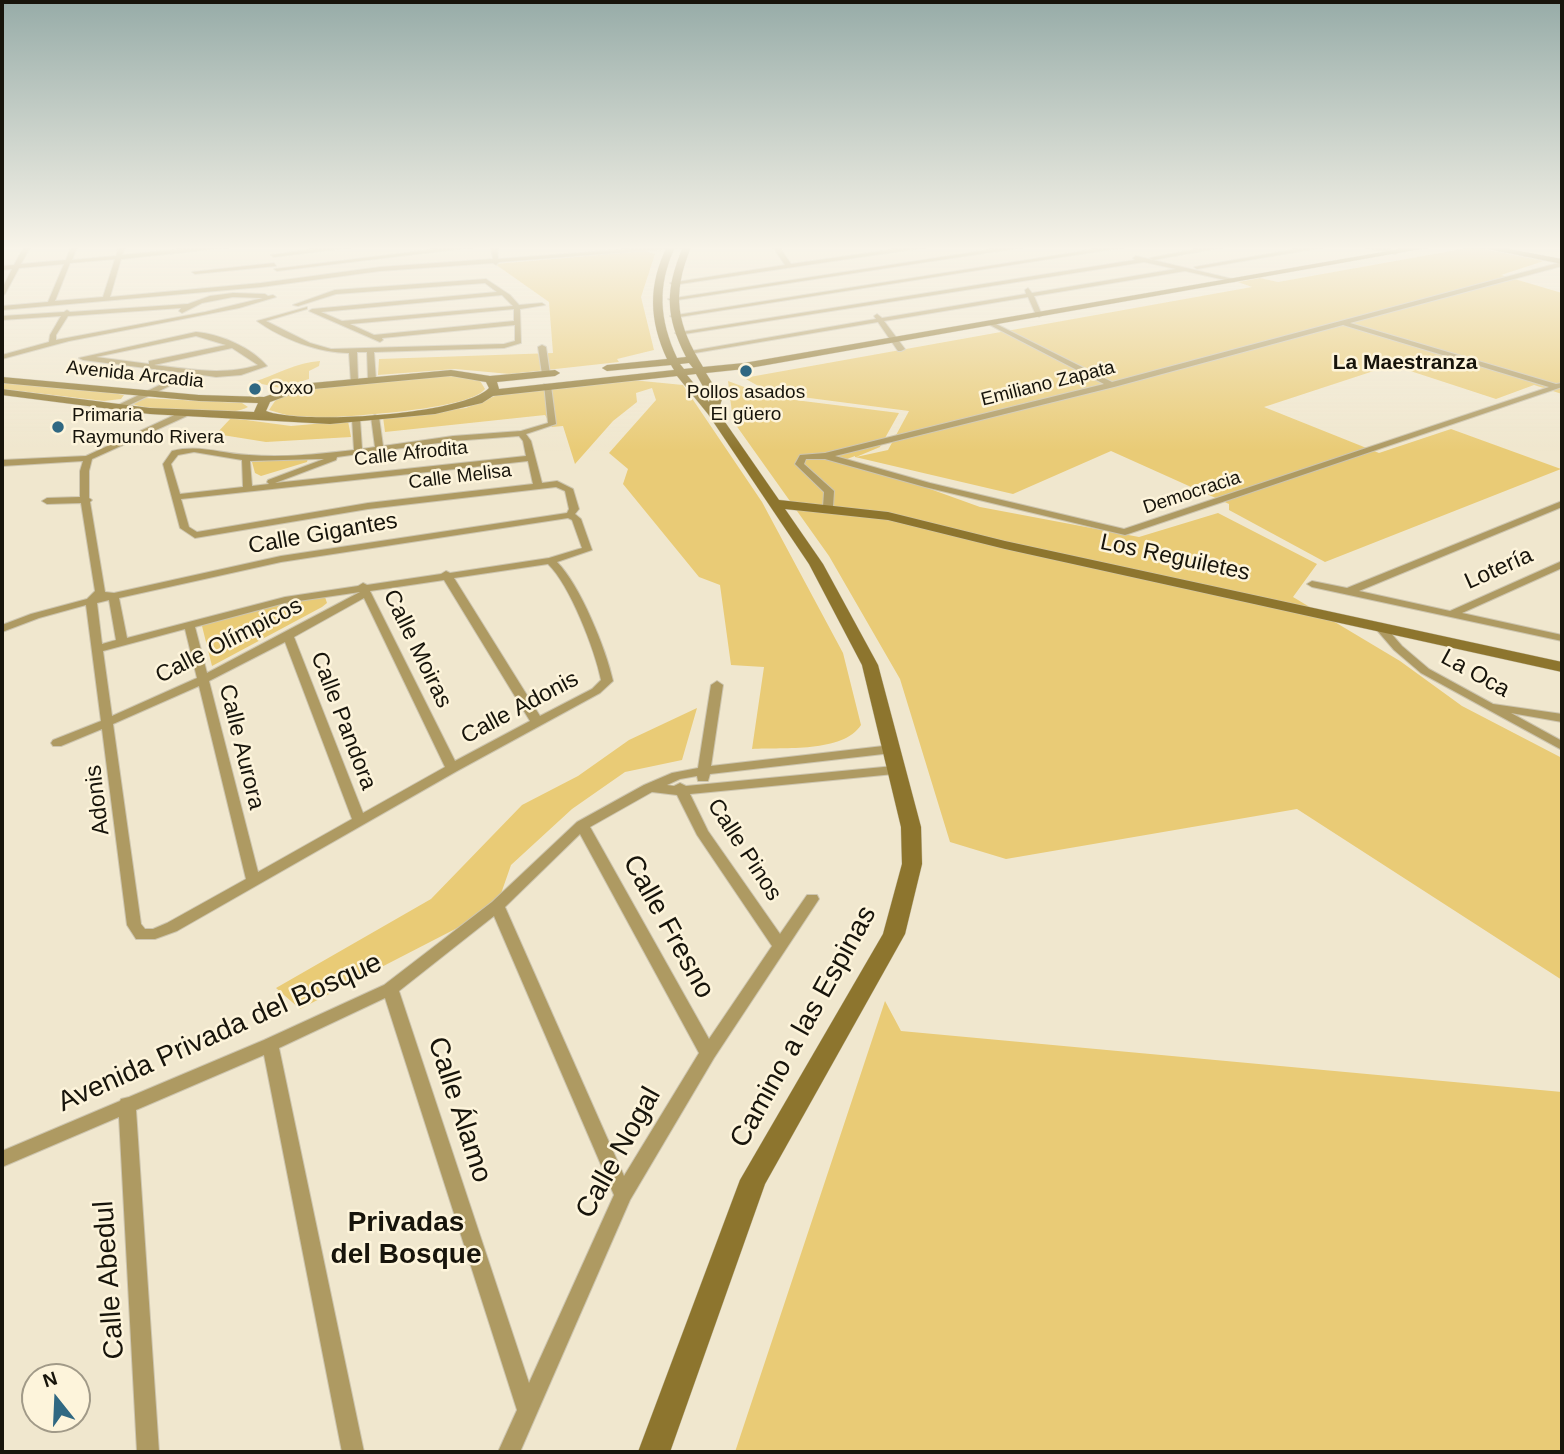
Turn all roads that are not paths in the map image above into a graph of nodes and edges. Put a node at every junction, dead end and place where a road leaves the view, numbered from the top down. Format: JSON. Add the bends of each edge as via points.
{"nodes":[{"id":1,"x":32,"y":315,"type":"edge"},
{"id":2,"x":65,"y":315,"type":"edge"},
{"id":3,"x":122,"y":315,"type":"edge"},
{"id":4,"x":181,"y":315,"type":"edge"},
{"id":5,"x":199,"y":315,"type":"edge"},
{"id":6,"x":285,"y":315,"type":"edge"},
{"id":7,"x":322,"y":315,"type":"edge"},
{"id":8,"x":431,"y":315,"type":"edge"},
{"id":9,"x":517,"y":315,"type":"edge"},
{"id":10,"x":656,"y":315,"type":"edge"},
{"id":11,"x":681,"y":315,"type":"edge"},
{"id":12,"x":799,"y":315,"type":"edge"},
{"id":13,"x":876,"y":315,"type":"edge"},
{"id":14,"x":917,"y":315,"type":"edge"},
{"id":15,"x":1039,"y":315,"type":"edge"},
{"id":16,"x":1372,"y":315,"type":"edge"},
{"id":17,"x":673,"y":316,"type":"joint"},
{"id":18,"x":5,"y":317,"type":"edge"},
{"id":19,"x":182,"y":319,"type":"junction"},
{"id":20,"x":881,"y":321,"type":"junction"},
{"id":21,"x":342,"y":323,"type":"junction"},
{"id":22,"x":518,"y":323,"type":"junction"},
{"id":23,"x":990,"y":323,"type":"junction"},
{"id":24,"x":1342,"y":323,"type":"junction"},
{"id":25,"x":2,"y":325,"type":"edge"},
{"id":26,"x":116,"y":331,"type":"junction"},
{"id":27,"x":678,"y":334,"type":"junction"},
{"id":28,"x":374,"y":337,"type":"junction"},
{"id":29,"x":894,"y":340,"type":"junction"},
{"id":30,"x":52,"y":343,"type":"junction"},
{"id":31,"x":230,"y":346,"type":"junction"},
{"id":32,"x":542,"y":347,"type":"dead end"},
{"id":33,"x":901,"y":349,"type":"dead end"},
{"id":34,"x":370,"y":350,"type":"junction"},
{"id":35,"x":399,"y":350,"type":"junction"},
{"id":36,"x":353,"y":351,"type":"junction"},
{"id":37,"x":692,"y":355,"type":"junction"},
{"id":38,"x":3,"y":357,"type":"edge"},
{"id":39,"x":676,"y":360,"type":"junction"},
{"id":40,"x":143,"y":365,"type":"junction"},
{"id":41,"x":181,"y":371,"type":"junction"},
{"id":42,"x":701,"y":371,"type":"junction"},
{"id":43,"x":683,"y":372,"type":"junction"},
{"id":44,"x":192,"y":373,"type":"junction"},
{"id":45,"x":490,"y":379,"type":"junction"},
{"id":46,"x":2,"y":380,"type":"edge"},
{"id":47,"x":372,"y":380,"type":"junction"},
{"id":48,"x":546,"y":380,"type":"junction"},
{"id":49,"x":354,"y":382,"type":"junction"},
{"id":50,"x":1111,"y":385,"type":"junction"},
{"id":51,"x":1560,"y":386,"type":"edge"},
{"id":52,"x":2,"y":392,"type":"edge"},
{"id":53,"x":491,"y":393,"type":"junction"},
{"id":54,"x":142,"y":394,"type":"junction"},
{"id":55,"x":265,"y":400,"type":"junction"},
{"id":56,"x":116,"y":407,"type":"junction"},
{"id":57,"x":712,"y":412,"type":"junction"},
{"id":58,"x":184,"y":414,"type":"junction"},
{"id":59,"x":264,"y":416,"type":"junction"},
{"id":60,"x":375,"y":416,"type":"junction"},
{"id":61,"x":356,"y":419,"type":"junction"},
{"id":62,"x":520,"y":433,"type":"junction"},
{"id":63,"x":379,"y":448,"type":"junction"},
{"id":64,"x":358,"y":451,"type":"junction"},
{"id":65,"x":346,"y":453,"type":"junction"},
{"id":66,"x":825,"y":456,"type":"junction"},
{"id":67,"x":246,"y":457,"type":"junction"},
{"id":68,"x":88,"y":458,"type":"junction"},
{"id":69,"x":530,"y":458,"type":"junction"},
{"id":70,"x":2,"y":463,"type":"edge"},
{"id":71,"x":295,"y":473,"type":"junction"},
{"id":72,"x":297,"y":484,"type":"junction"},
{"id":73,"x":538,"y":485,"type":"junction"},
{"id":74,"x":252,"y":489,"type":"junction"},
{"id":75,"x":177,"y":497,"type":"junction"},
{"id":76,"x":87,"y":500,"type":"junction"},
{"id":77,"x":47,"y":501,"type":"dead end"},
{"id":78,"x":777,"y":504,"type":"junction"},
{"id":79,"x":1562,"y":504,"type":"edge"},
{"id":80,"x":828,"y":508,"type":"junction"},
{"id":81,"x":567,"y":517,"type":"junction"},
{"id":82,"x":550,"y":561,"type":"junction"},
{"id":83,"x":1562,"y":564,"type":"edge"},
{"id":84,"x":446,"y":574,"type":"junction"},
{"id":85,"x":1312,"y":584,"type":"dead end"},
{"id":86,"x":365,"y":589,"type":"junction"},
{"id":87,"x":100,"y":591,"type":"junction"},
{"id":88,"x":1350,"y":591,"type":"junction"},
{"id":89,"x":113,"y":596,"type":"junction"},
{"id":90,"x":91,"y":601,"type":"junction"},
{"id":91,"x":51,"y":612,"type":"junction"},
{"id":92,"x":1453,"y":613,"type":"junction"},
{"id":93,"x":189,"y":624,"type":"junction"},
{"id":94,"x":1379,"y":625,"type":"junction"},
{"id":95,"x":2,"y":629,"type":"edge"},
{"id":96,"x":2,"y":636,"type":"edge"},
{"id":97,"x":288,"y":637,"type":"junction"},
{"id":98,"x":1562,"y":637,"type":"edge"},
{"id":99,"x":122,"y":642,"type":"junction"},
{"id":100,"x":96,"y":649,"type":"junction"},
{"id":101,"x":1562,"y":667,"type":"edge"},
{"id":102,"x":203,"y":680,"type":"junction"},
{"id":103,"x":717,"y":685,"type":"dead end"},
{"id":104,"x":1491,"y":707,"type":"junction"},
{"id":105,"x":1562,"y":718,"type":"edge"},
{"id":106,"x":537,"y":722,"type":"junction"},
{"id":107,"x":110,"y":723,"type":"junction"},
{"id":108,"x":57,"y":743,"type":"dead end"},
{"id":109,"x":1562,"y":746,"type":"edge"},
{"id":110,"x":893,"y":760,"type":"junction"},
{"id":111,"x":452,"y":768,"type":"junction"},
{"id":112,"x":702,"y":771,"type":"junction"},
{"id":113,"x":677,"y":776,"type":"junction"},
{"id":114,"x":649,"y":788,"type":"junction"},
{"id":115,"x":705,"y":788,"type":"junction"},
{"id":116,"x":681,"y":791,"type":"junction"},
{"id":117,"x":359,"y":820,"type":"junction"},
{"id":118,"x":582,"y":825,"type":"junction"},
{"id":119,"x":253,"y":879,"type":"junction"},
{"id":120,"x":812,"y":899,"type":"dead end"},
{"id":121,"x":496,"y":906,"type":"junction"},
{"id":122,"x":149,"y":936,"type":"joint"},
{"id":123,"x":780,"y":945,"type":"junction"},
{"id":124,"x":390,"y":989,"type":"junction"},
{"id":125,"x":270,"y":1045,"type":"junction"},
{"id":126,"x":708,"y":1053,"type":"junction"},
{"id":127,"x":127,"y":1104,"type":"junction"},
{"id":128,"x":2,"y":1159,"type":"edge"},
{"id":129,"x":623,"y":1195,"type":"junction"},
{"id":130,"x":527,"y":1409,"type":"junction"},
{"id":131,"x":148,"y":1452,"type":"edge"},
{"id":132,"x":353,"y":1452,"type":"edge"},
{"id":133,"x":509,"y":1452,"type":"edge"},
{"id":134,"x":654,"y":1452,"type":"edge"}],
"edges":[{"from":1,"to":18,"type":"street"},
{"from":2,"to":30,"type":"street"},
{"from":3,"to":26,"type":"street"},
{"from":4,"to":19,"type":"street"},
{"from":5,"to":19,"type":"street"},
{"from":6,"to":36,"type":"street","via":[[260,321],[321,349]]},
{"from":7,"to":21,"type":"street"},
{"from":8,"to":21,"type":"street"},
{"from":9,"to":22,"type":"street"},
{"from":10,"to":39,"type":"street","name":"Camino a las Espinas","via":[[664,345]]},
{"from":11,"to":17,"type":"street"},
{"from":12,"to":27,"type":"street"},
{"from":13,"to":20,"type":"street"},
{"from":14,"to":20,"type":"street"},
{"from":15,"to":23,"type":"street"},
{"from":16,"to":24,"type":"street","name":"Emiliano Zapata"},
{"from":17,"to":27,"type":"street","name":"Camino a las Espinas"},
{"from":18,"to":25,"type":"street"},
{"from":19,"to":26,"type":"street"},
{"from":20,"to":29,"type":"street"},
{"from":20,"to":37,"type":"street"},
{"from":21,"to":28,"type":"street"},
{"from":22,"to":28,"type":"street"},
{"from":22,"to":35,"type":"street","via":[[519,342],[512,345]]},
{"from":23,"to":29,"type":"street"},
{"from":23,"to":50,"type":"street"},
{"from":24,"to":50,"type":"street","name":"Emiliano Zapata"},
{"from":24,"to":51,"type":"street"},
{"from":26,"to":30,"type":"street"},
{"from":27,"to":37,"type":"street","name":"Camino a las Espinas"},
{"from":28,"to":35,"type":"street"},
{"from":29,"to":33,"type":"street"},
{"from":29,"to":42,"type":"street"},
{"from":30,"to":38,"type":"street"},
{"from":31,"to":40,"type":"street"},
{"from":31,"to":40,"type":"street","via":[[201,334],[83,357]]},
{"from":31,"to":44,"type":"street","via":[[263,366],[234,374]]},
{"from":32,"to":48,"type":"street"},
{"from":34,"to":35,"type":"street"},
{"from":34,"to":36,"type":"street"},
{"from":34,"to":47,"type":"street"},
{"from":36,"to":49,"type":"street"},
{"from":37,"to":39,"type":"street"},
{"from":37,"to":42,"type":"street","name":"Camino a las Espinas"},
{"from":39,"to":43,"type":"street","name":"Camino a las Espinas"},
{"from":39,"to":48,"type":"street","via":[[572,372]]},
{"from":40,"to":41,"type":"street"},
{"from":41,"to":44,"type":"street"},
{"from":41,"to":54,"type":"street"},
{"from":42,"to":43,"type":"street"},
{"from":42,"to":57,"type":"street","name":"Camino a las Espinas","via":[[716,399]]},
{"from":43,"to":48,"type":"street"},
{"from":43,"to":57,"type":"street","name":"Camino a las Espinas"},
{"from":44,"to":54,"type":"street"},
{"from":45,"to":47,"type":"street","name":"Avenida Arcadia","via":[[451,373]]},
{"from":45,"to":48,"type":"street"},
{"from":45,"to":53,"type":"street"},
{"from":46,"to":54,"type":"street","name":"Avenida Arcadia"},
{"from":47,"to":49,"type":"street","name":"Avenida Arcadia"},
{"from":48,"to":53,"type":"street"},
{"from":48,"to":62,"type":"street","via":[[552,424]]},
{"from":49,"to":55,"type":"street","name":"Avenida Arcadia","via":[[301,387]]},
{"from":50,"to":66,"type":"street","name":"Emiliano Zapata"},
{"from":51,"to":66,"type":"street","name":"Democracia","via":[[1125,531]]},
{"from":52,"to":56,"type":"street","name":"Avenida Arcadia"},
{"from":53,"to":60,"type":"street","name":"Avenida Arcadia","via":[[464,405]]},
{"from":54,"to":55,"type":"street","name":"Avenida Arcadia"},
{"from":54,"to":56,"type":"street"},
{"from":55,"to":59,"type":"street","via":[[260,407]]},
{"from":56,"to":58,"type":"street","name":"Avenida Arcadia"},
{"from":57,"to":78,"type":"street","name":"Camino a las Espinas"},
{"from":58,"to":59,"type":"street","name":"Avenida Arcadia"},
{"from":58,"to":68,"type":"street"},
{"from":59,"to":61,"type":"street","name":"Avenida Arcadia","via":[[297,423]]},
{"from":60,"to":61,"type":"street","name":"Avenida Arcadia"},
{"from":60,"to":63,"type":"street"},
{"from":61,"to":64,"type":"street"},
{"from":62,"to":63,"type":"street","name":"Calle Melisa"},
{"from":62,"to":69,"type":"street","name":"Calle Melisa","via":[[527,441]]},
{"from":63,"to":64,"type":"street","name":"Calle Melisa"},
{"from":64,"to":65,"type":"street","name":"Calle Melisa"},
{"from":65,"to":67,"type":"street","name":"Calle Melisa"},
{"from":65,"to":71,"type":"street"},
{"from":66,"to":80,"type":"street","name":"Emiliano Zapata","via":[[798,461],[827,487]]},
{"from":67,"to":74,"type":"street"},
{"from":67,"to":75,"type":"street","name":"Calle Melisa","via":[[201,449],[174,453],[167,464]]},
{"from":68,"to":70,"type":"street"},
{"from":68,"to":76,"type":"street","via":[[84,475]]},
{"from":69,"to":72,"type":"street","name":"Calle Afrodita"},
{"from":69,"to":73,"type":"street","name":"Calle Melisa"},
{"from":71,"to":72,"type":"street"},
{"from":71,"to":74,"type":"street"},
{"from":72,"to":74,"type":"street","name":"Calle Afrodita"},
{"from":73,"to":75,"type":"street","name":"Calle Melisa","via":[[368,506],[195,535],[185,528]]},
{"from":73,"to":81,"type":"street","via":[[568,486],[574,509]]},
{"from":74,"to":75,"type":"street","name":"Calle Afrodita"},
{"from":76,"to":77,"type":"street"},
{"from":76,"to":87,"type":"street"},
{"from":78,"to":80,"type":"street","name":"Los Reguiletes"},
{"from":78,"to":110,"type":"street","name":"Camino a las Espinas","via":[[816,564],[870,665]]},
{"from":79,"to":88,"type":"street"},
{"from":80,"to":94,"type":"street","name":"Los Reguiletes","via":[[888,516]]},
{"from":81,"to":82,"type":"street","via":[[576,519],[586,550]]},
{"from":81,"to":89,"type":"street","name":"Calle Gigantes","via":[[332,549]]},
{"from":82,"to":84,"type":"street"},
{"from":82,"to":106,"type":"street","name":"Calle Adonis","via":[[559,567],[606,669],[607,681]]},
{"from":83,"to":92,"type":"street","name":"Lotería"},
{"from":84,"to":86,"type":"street"},
{"from":84,"to":106,"type":"street"},
{"from":85,"to":88,"type":"street"},
{"from":86,"to":93,"type":"street","via":[[285,600]]},
{"from":86,"to":97,"type":"street","name":"Calle Olímpicos"},
{"from":86,"to":111,"type":"street","name":"Calle Moiras"},
{"from":87,"to":89,"type":"street"},
{"from":87,"to":90,"type":"street"},
{"from":88,"to":92,"type":"street"},
{"from":89,"to":90,"type":"street","name":"Calle Gigantes"},
{"from":89,"to":99,"type":"street"},
{"from":90,"to":91,"type":"street","name":"Calle Gigantes"},
{"from":90,"to":100,"type":"street","name":"Adonis"},
{"from":91,"to":95,"type":"street"},
{"from":91,"to":96,"type":"street"},
{"from":92,"to":98,"type":"street"},
{"from":93,"to":99,"type":"street"},
{"from":93,"to":102,"type":"street","name":"Calle Aurora"},
{"from":94,"to":101,"type":"street","name":"Los Reguiletes"},
{"from":94,"to":104,"type":"street","name":"La Oca","via":[[1410,660]]},
{"from":97,"to":102,"type":"street","name":"Calle Olímpicos"},
{"from":97,"to":117,"type":"street","name":"Calle Pandora"},
{"from":99,"to":100,"type":"street"},
{"from":100,"to":107,"type":"street","name":"Adonis"},
{"from":102,"to":107,"type":"street","name":"Calle Olímpicos"},
{"from":102,"to":119,"type":"street","name":"Calle Aurora"},
{"from":103,"to":112,"type":"street","name":"Calle Pinos"},
{"from":104,"to":105,"type":"street"},
{"from":104,"to":109,"type":"street","name":"La Oca"},
{"from":106,"to":111,"type":"street","name":"Calle Adonis"},
{"from":107,"to":108,"type":"street","name":"Calle Olímpicos"},
{"from":107,"to":122,"type":"street","name":"Adonis","via":[[134,925],[136,932]]},
{"from":110,"to":112,"type":"street","name":"Avenida Privada del Bosque"},
{"from":110,"to":115,"type":"street"},
{"from":110,"to":134,"type":"street","name":"Camino a las Espinas","via":[[911,827],[912,864],[894,934],[753,1180]]},
{"from":111,"to":117,"type":"street","name":"Calle Adonis"},
{"from":112,"to":113,"type":"street","name":"Avenida Privada del Bosque"},
{"from":112,"to":115,"type":"street","name":"Calle Pinos"},
{"from":113,"to":114,"type":"street","name":"Avenida Privada del Bosque"},
{"from":113,"to":116,"type":"street","name":"Calle Pinos"},
{"from":114,"to":116,"type":"street"},
{"from":114,"to":118,"type":"street","name":"Avenida Privada del Bosque"},
{"from":115,"to":116,"type":"street"},
{"from":116,"to":123,"type":"street","name":"Calle Pinos","via":[[702,832]]},
{"from":117,"to":119,"type":"street","name":"Calle Adonis"},
{"from":118,"to":121,"type":"street","name":"Avenida Privada del Bosque"},
{"from":118,"to":126,"type":"street","name":"Calle Fresno"},
{"from":119,"to":122,"type":"street","name":"Calle Adonis"},
{"from":120,"to":123,"type":"street","name":"Calle Nogal"},
{"from":121,"to":124,"type":"street","name":"Avenida Privada del Bosque"},
{"from":121,"to":129,"type":"street"},
{"from":123,"to":126,"type":"street","name":"Calle Nogal"},
{"from":124,"to":125,"type":"street","name":"Avenida Privada del Bosque"},
{"from":124,"to":130,"type":"street","name":"Calle Álamo"},
{"from":125,"to":127,"type":"street","name":"Avenida Privada del Bosque"},
{"from":125,"to":132,"type":"street"},
{"from":126,"to":129,"type":"street","name":"Calle Nogal"},
{"from":127,"to":128,"type":"street","name":"Avenida Privada del Bosque"},
{"from":127,"to":131,"type":"street","name":"Calle Abedul"},
{"from":129,"to":130,"type":"street","name":"Calle Nogal"},
{"from":130,"to":133,"type":"street","name":"Calle Nogal"}]}
